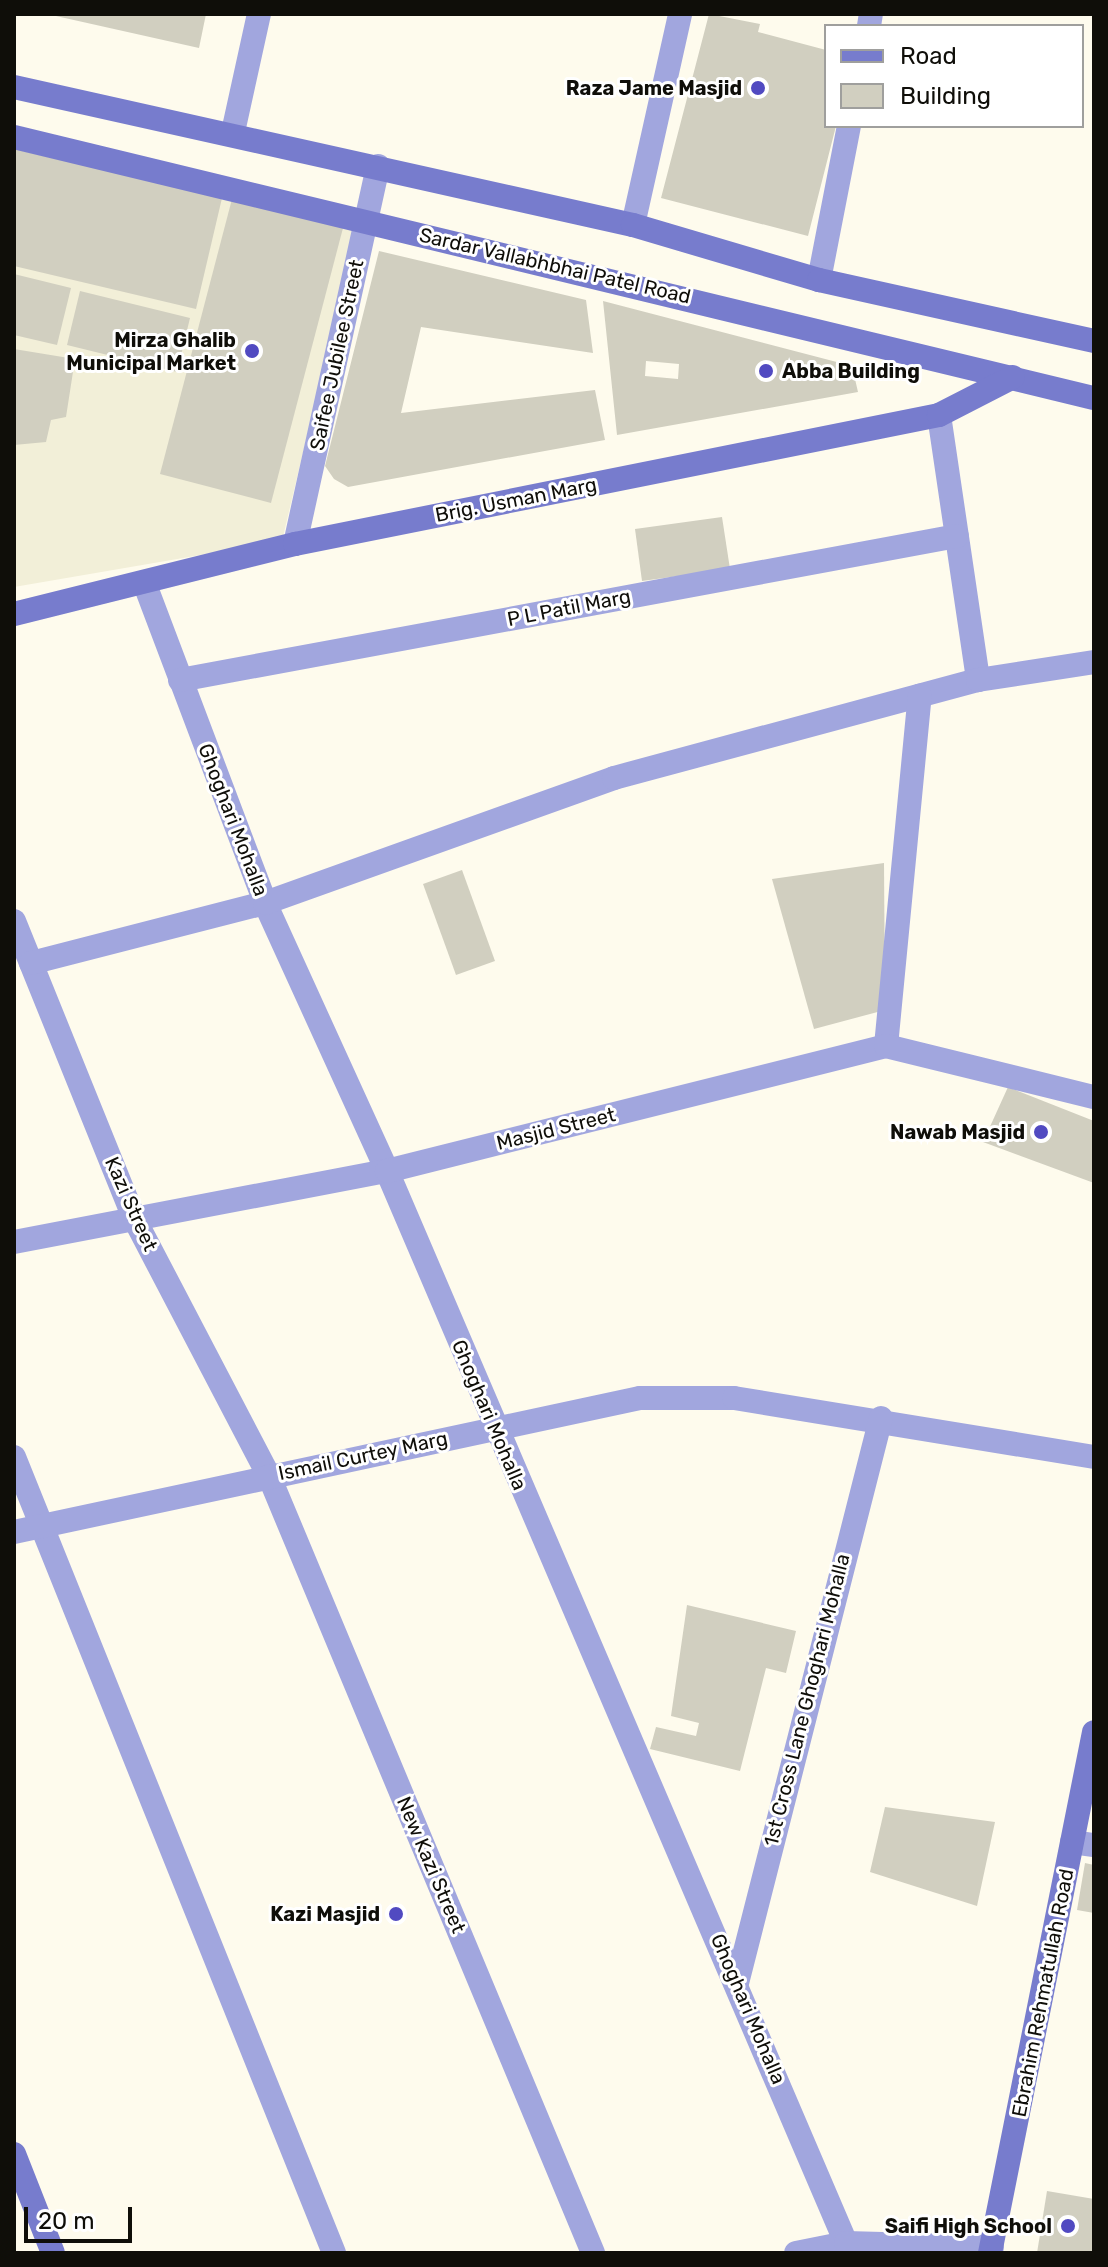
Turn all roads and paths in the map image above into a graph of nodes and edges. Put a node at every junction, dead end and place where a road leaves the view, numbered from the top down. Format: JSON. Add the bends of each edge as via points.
{"nodes":[{"id":1,"x":259,"y":14,"type":"edge"},
{"id":2,"x":680,"y":14,"type":"edge"},
{"id":3,"x":14,"y":87,"type":"edge"},
{"id":4,"x":849,"y":128,"type":"edge"},
{"id":5,"x":233,"y":132,"type":"junction"},
{"id":6,"x":14,"y":137,"type":"edge"},
{"id":7,"x":378,"y":166,"type":"junction"},
{"id":8,"x":367,"y":221,"type":"junction"},
{"id":9,"x":633,"y":225,"type":"junction"},
{"id":10,"x":819,"y":280,"type":"junction"},
{"id":11,"x":1094,"y":341,"type":"edge"},
{"id":12,"x":1013,"y":377,"type":"junction"},
{"id":13,"x":1094,"y":398,"type":"edge"},
{"id":14,"x":939,"y":415,"type":"junction"},
{"id":15,"x":957,"y":536,"type":"junction"},
{"id":16,"x":295,"y":544,"type":"junction"},
{"id":17,"x":144,"y":582,"type":"junction"},
{"id":18,"x":14,"y":614,"type":"edge"},
{"id":19,"x":1094,"y":662,"type":"edge"},
{"id":20,"x":180,"y":680,"type":"junction"},
{"id":21,"x":978,"y":680,"type":"junction"},
{"id":22,"x":920,"y":696,"type":"junction"},
{"id":23,"x":265,"y":903,"type":"junction"},
{"id":24,"x":14,"y":921,"type":"edge"},
{"id":25,"x":31,"y":963,"type":"junction"},
{"id":26,"x":886,"y":1046,"type":"junction"},
{"id":27,"x":1094,"y":1097,"type":"edge"},
{"id":28,"x":387,"y":1171,"type":"junction"},
{"id":29,"x":135,"y":1220,"type":"junction"},
{"id":30,"x":14,"y":1242,"type":"edge"},
{"id":31,"x":881,"y":1418,"type":"junction"},
{"id":32,"x":494,"y":1427,"type":"junction"},
{"id":33,"x":14,"y":1457,"type":"edge"},
{"id":34,"x":1094,"y":1457,"type":"edge"},
{"id":35,"x":269,"y":1476,"type":"junction"},
{"id":36,"x":46,"y":1523,"type":"junction"},
{"id":37,"x":14,"y":1532,"type":"edge"},
{"id":38,"x":1094,"y":1732,"type":"edge"},
{"id":39,"x":1083,"y":1844,"type":"edge"},
{"id":40,"x":737,"y":1983,"type":"junction"},
{"id":41,"x":14,"y":2154,"type":"edge"},
{"id":42,"x":846,"y":2243,"type":"junction"},
{"id":43,"x":991,"y":2250,"type":"edge"},
{"id":44,"x":53,"y":2253,"type":"edge"},
{"id":45,"x":334,"y":2253,"type":"edge"},
{"id":46,"x":593,"y":2253,"type":"edge"},
{"id":47,"x":796,"y":2253,"type":"edge"}],
"edges":[{"from":1,"to":5,"type":"street"},
{"from":2,"to":9,"type":"street"},
{"from":3,"to":5,"type":"main road"},
{"from":4,"to":10,"type":"street"},
{"from":5,"to":7,"type":"main road"},
{"from":6,"to":8,"type":"main road","name":"Sardar Vallabhbhai Patel Road"},
{"from":7,"to":8,"type":"street","name":"Saifee Jubilee Street"},
{"from":7,"to":9,"type":"main road"},
{"from":8,"to":12,"type":"main road","name":"Sardar Vallabhbhai Patel Road"},
{"from":8,"to":16,"type":"street","name":"Saifee Jubilee Street"},
{"from":9,"to":10,"type":"main road"},
{"from":10,"to":11,"type":"main road"},
{"from":12,"to":13,"type":"main road","name":"Sardar Vallabhbhai Patel Road"},
{"from":12,"to":14,"type":"main road","name":"Brig. Usman Marg"},
{"from":14,"to":15,"type":"street"},
{"from":14,"to":16,"type":"main road","name":"Brig. Usman Marg"},
{"from":15,"to":20,"type":"street","name":"P L Patil Marg"},
{"from":15,"to":21,"type":"street"},
{"from":16,"to":17,"type":"main road","name":"Brig. Usman Marg"},
{"from":17,"to":18,"type":"main road","name":"Brig. Usman Marg"},
{"from":17,"to":20,"type":"street","name":"Ghoghari Mohalla"},
{"from":19,"to":21,"type":"street"},
{"from":20,"to":23,"type":"street","name":"Ghoghari Mohalla"},
{"from":21,"to":22,"type":"street"},
{"from":22,"to":23,"type":"street","via":[[614,778]]},
{"from":22,"to":26,"type":"street"},
{"from":23,"to":25,"type":"street"},
{"from":23,"to":28,"type":"street","name":"Ghoghari Mohalla"},
{"from":24,"to":25,"type":"street","name":"Kazi Street"},
{"from":25,"to":29,"type":"street","name":"Kazi Street"},
{"from":26,"to":27,"type":"street","name":"Masjid Street"},
{"from":26,"to":28,"type":"street","name":"Masjid Street"},
{"from":28,"to":29,"type":"street","name":"Masjid Street"},
{"from":28,"to":32,"type":"street","name":"Ghoghari Mohalla"},
{"from":29,"to":30,"type":"street","name":"Masjid Street"},
{"from":29,"to":35,"type":"street","name":"Kazi Street"},
{"from":31,"to":32,"type":"street","name":"Ismail Curtey Marg","via":[[691,1396],[640,1398]]},
{"from":31,"to":34,"type":"street","name":"Ismail Curtey Marg"},
{"from":31,"to":40,"type":"street","name":"1st Cross Lane Ghoghari Mohalla"},
{"from":32,"to":35,"type":"street","name":"Ismail Curtey Marg"},
{"from":32,"to":40,"type":"street","name":"Ghoghari Mohalla"},
{"from":33,"to":36,"type":"street"},
{"from":35,"to":36,"type":"street","name":"Ismail Curtey Marg"},
{"from":35,"to":46,"type":"street","name":"New Kazi Street"},
{"from":36,"to":37,"type":"street","name":"Ismail Curtey Marg"},
{"from":36,"to":45,"type":"street"},
{"from":38,"to":39,"type":"main road","name":"Ebrahim Rehmatullah Road"},
{"from":39,"to":43,"type":"main road","name":"Ebrahim Rehmatullah Road"},
{"from":40,"to":42,"type":"street","name":"Ghoghari Mohalla"},
{"from":41,"to":44,"type":"main road"},
{"from":42,"to":43,"type":"street"},
{"from":42,"to":47,"type":"street"}]}
